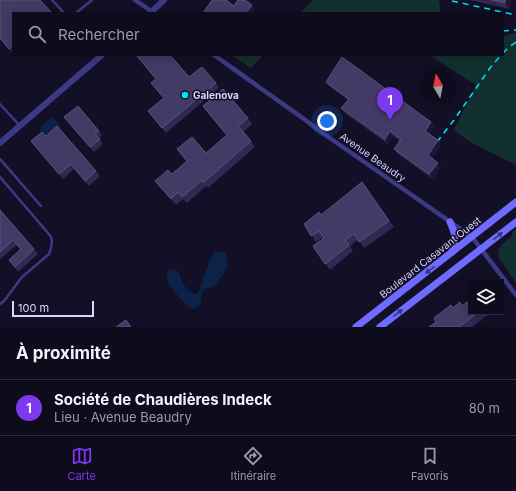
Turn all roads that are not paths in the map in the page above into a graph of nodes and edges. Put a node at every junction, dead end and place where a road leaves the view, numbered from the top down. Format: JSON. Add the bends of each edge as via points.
{"nodes":[{"id":1,"x":52,"y":0,"type":"edge"},
{"id":2,"x":92,"y":0,"type":"edge"},
{"id":3,"x":135,"y":0,"type":"edge"},
{"id":4,"x":164,"y":0,"type":"edge"},
{"id":5,"x":63,"y":12,"type":"edge"},
{"id":6,"x":77,"y":12,"type":"edge"},
{"id":7,"x":152,"y":12,"type":"edge"},
{"id":8,"x":101,"y":56,"type":"edge"},
{"id":9,"x":215,"y":56,"type":"edge"},
{"id":10,"x":0,"y":104,"type":"edge"},
{"id":11,"x":20,"y":126,"type":"junction"},
{"id":12,"x":0,"y":143,"type":"edge"},
{"id":13,"x":0,"y":159,"type":"edge"},
{"id":14,"x":0,"y":177,"type":"edge"},
{"id":15,"x":516,"y":202,"type":"edge"},
{"id":16,"x":40,"y":206,"type":"dead end"},
{"id":17,"x":450,"y":222,"type":"junction"},
{"id":18,"x":516,"y":222,"type":"edge"},
{"id":19,"x":472,"y":237,"type":"junction"},
{"id":20,"x":481,"y":249,"type":"junction"},
{"id":21,"x":452,"y":253,"type":"junction"},
{"id":22,"x":516,"y":295,"type":"edge"},
{"id":23,"x":0,"y":304,"type":"edge"},
{"id":24,"x":356,"y":327,"type":"edge"},
{"id":25,"x":380,"y":327,"type":"edge"}],
"edges":[{"from":1,"to":5,"type":"lane"},
{"from":2,"to":6,"type":"lane"},
{"from":3,"to":7,"type":"street"},
{"from":4,"to":7,"type":"street"},
{"from":8,"to":11,"type":"street"},
{"from":9,"to":17,"type":"street","name":"Avenue Beaudry"},
{"from":10,"to":11,"type":"lane"},
{"from":11,"to":12,"type":"street"},
{"from":13,"to":16,"type":"lane"},
{"from":14,"to":23,"type":"lane","via":[[48,233],[52,242],[49,254],[22,277]]},
{"from":15,"to":19,"type":"main road","name":"Boulevard Casavant Ouest"},
{"from":17,"to":19,"type":"street","name":"Avenue Beaudry"},
{"from":17,"to":21,"type":"main road","via":[[455,243]]},
{"from":20,"to":18,"type":"main road","one_way":true},
{"from":19,"to":20,"type":"street","name":"Avenue Beaudry"},
{"from":19,"to":21,"type":"main road","name":"Boulevard Casavant Ouest"},
{"from":20,"to":22,"type":"street","name":"Avenue Beaudry"},
{"from":25,"to":20,"type":"main road","one_way":true},
{"from":21,"to":24,"type":"main road","name":"Boulevard Casavant Ouest","one_way":true}]}
